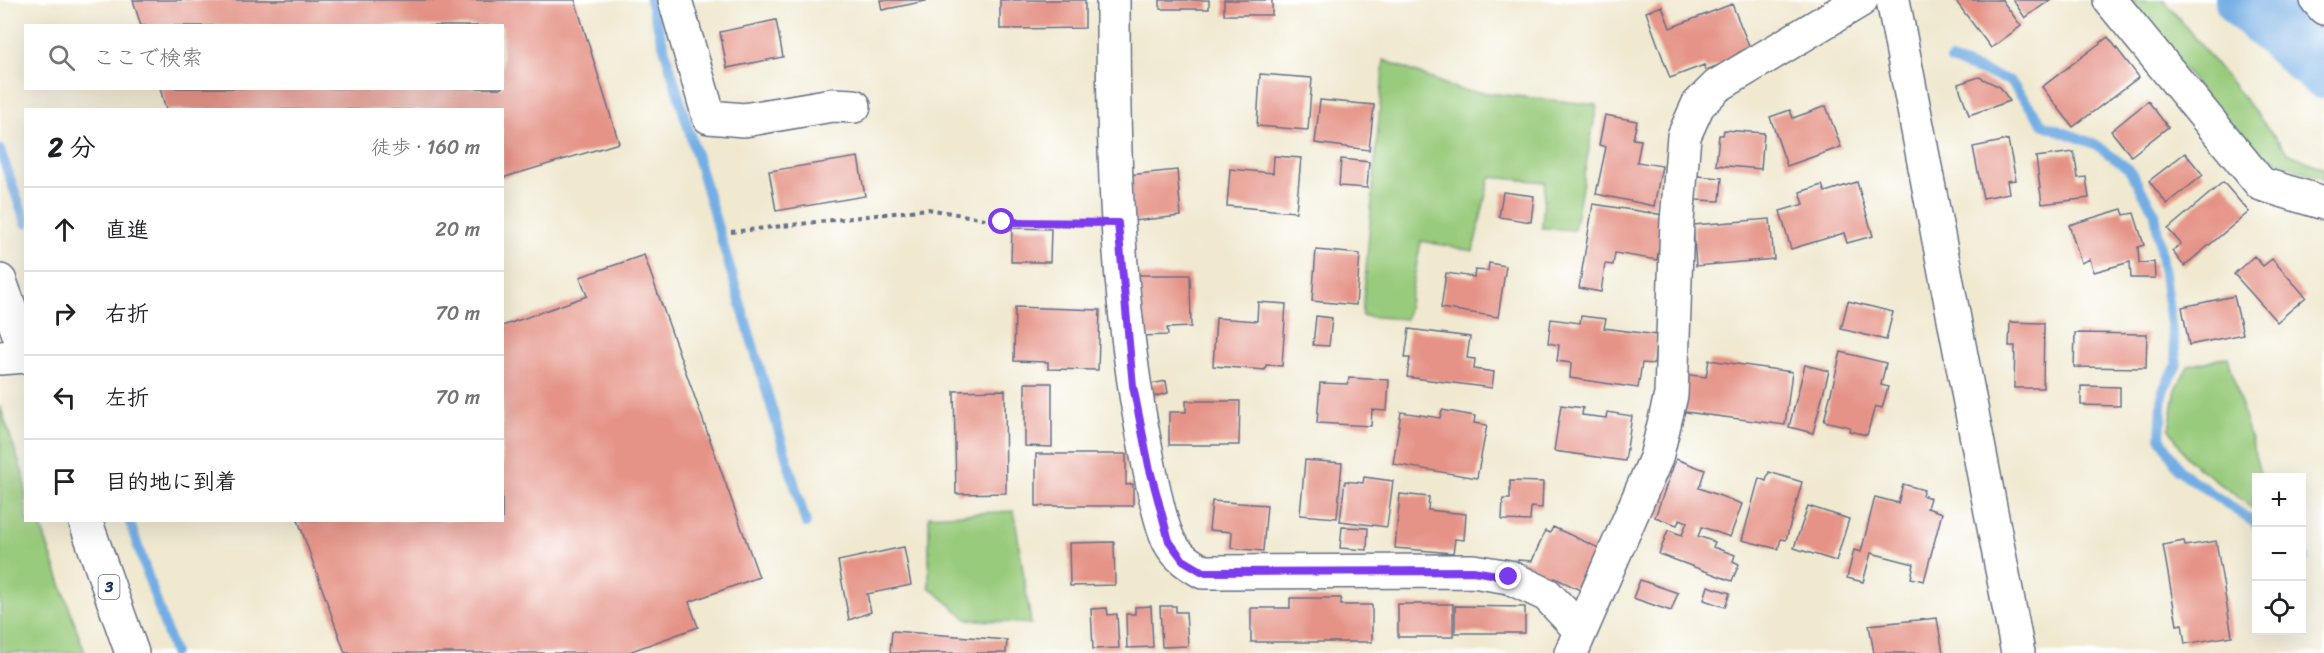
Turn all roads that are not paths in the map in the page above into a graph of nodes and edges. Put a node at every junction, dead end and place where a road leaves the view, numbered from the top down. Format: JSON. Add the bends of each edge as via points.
{"nodes":[{"id":1,"x":675,"y":0,"type":"edge"},
{"id":2,"x":1113,"y":0,"type":"edge"},
{"id":3,"x":1861,"y":0,"type":"edge"},
{"id":4,"x":1893,"y":0,"type":"edge"},
{"id":5,"x":2110,"y":0,"type":"edge"},
{"id":6,"x":2318,"y":0,"type":"edge"},
{"id":7,"x":2324,"y":8,"type":"edge"},
{"id":8,"x":854,"y":106,"type":"dead end"},
{"id":9,"x":2324,"y":203,"type":"edge"},
{"id":10,"x":0,"y":281,"type":"edge"},
{"id":11,"x":24,"y":349,"type":"edge"},
{"id":12,"x":24,"y":355,"type":"edge"},
{"id":13,"x":0,"y":358,"type":"edge"},
{"id":14,"x":86,"y":522,"type":"edge"},
{"id":15,"x":1576,"y":642,"type":"edge"},
{"id":16,"x":132,"y":653,"type":"edge"},
{"id":17,"x":2018,"y":653,"type":"edge"}],
"edges":[{"from":1,"to":8,"type":"main road","via":[[709,117],[744,120],[832,105]]},
{"from":2,"to":15,"type":"main road","via":[[1118,223],[1133,386],[1169,541],[1183,560],[1203,572],[1473,571],[1509,577],[1547,595]]},
{"from":3,"to":15,"type":"main road","via":[[1717,86],[1698,105],[1684,136],[1671,395],[1656,458]]},
{"from":4,"to":17,"type":"main road"},
{"from":5,"to":9,"type":"main road","via":[[2261,184]]},
{"from":6,"to":7,"type":"main road"},
{"from":10,"to":11,"type":"main road"},
{"from":12,"to":13,"type":"main road"},
{"from":14,"to":16,"type":"main road","number":"3"}]}
